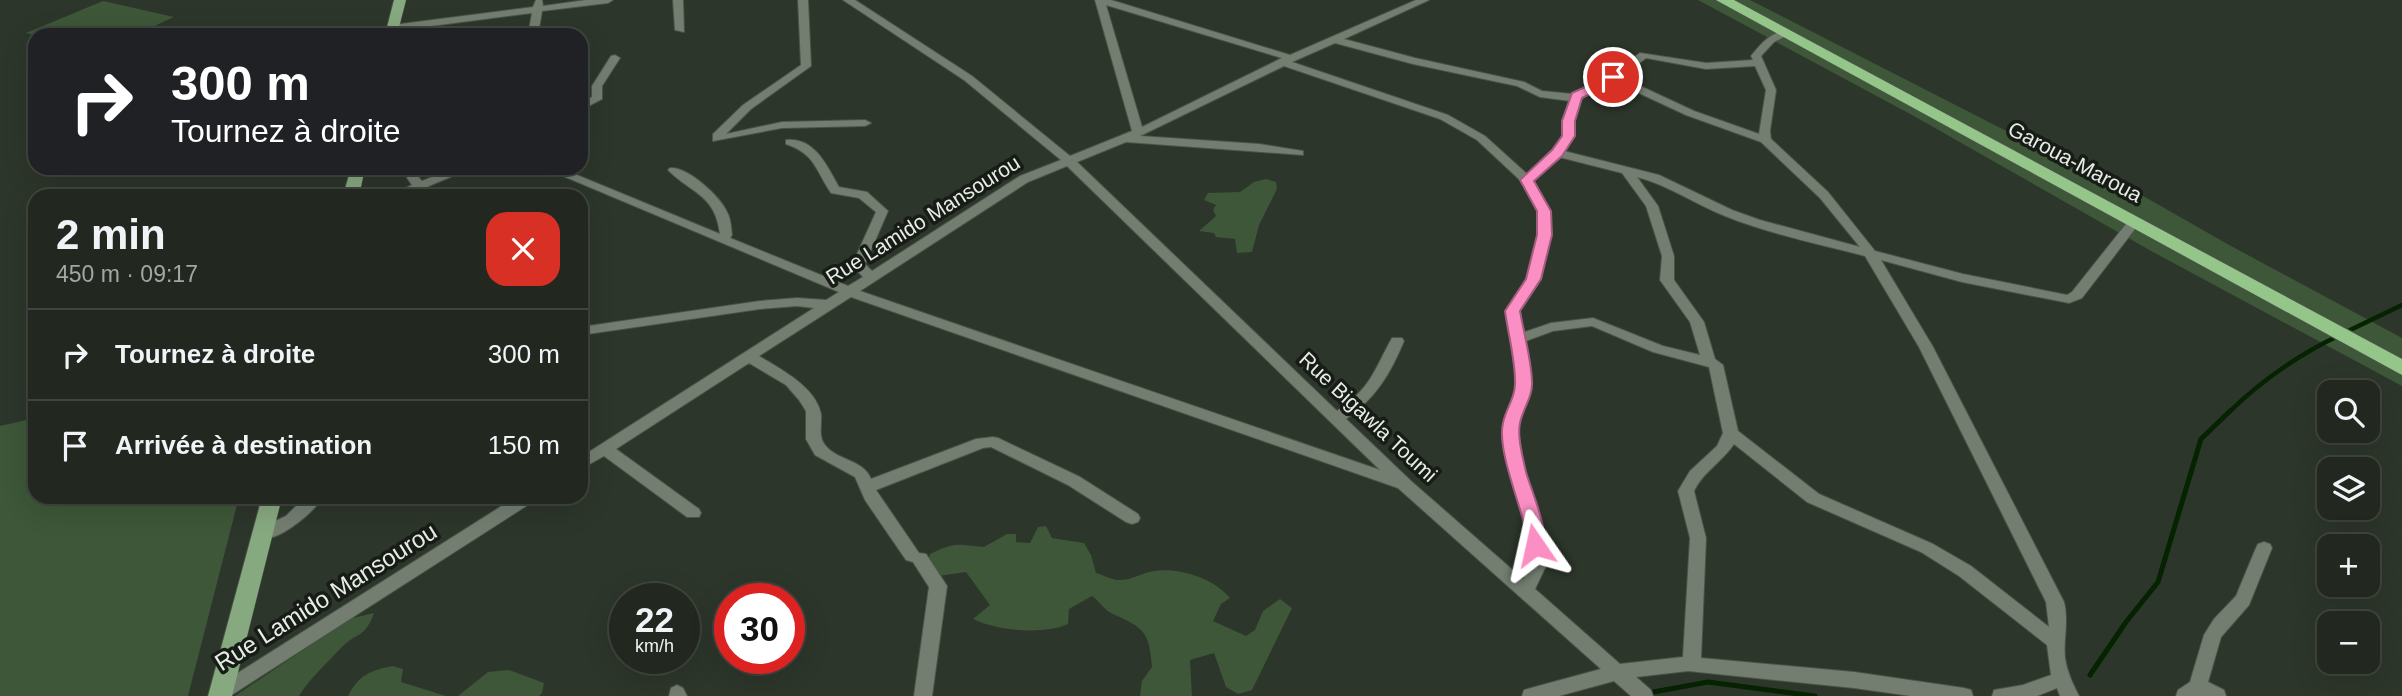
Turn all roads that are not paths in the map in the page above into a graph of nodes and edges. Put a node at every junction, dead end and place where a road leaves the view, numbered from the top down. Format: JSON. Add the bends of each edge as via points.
{"nodes":[{"id":1,"x":400,"y":0,"type":"edge"},
{"id":2,"x":608,"y":0,"type":"edge"},
{"id":3,"x":678,"y":0,"type":"edge"},
{"id":4,"x":803,"y":0,"type":"edge"},
{"id":5,"x":848,"y":0,"type":"edge"},
{"id":6,"x":1100,"y":0,"type":"edge"},
{"id":7,"x":1424,"y":0,"type":"edge"},
{"id":8,"x":1723,"y":0,"type":"edge"},
{"id":9,"x":1735,"y":0,"type":"edge"},
{"id":10,"x":539,"y":5,"type":"edge"},
{"id":11,"x":393,"y":28,"type":"edge"},
{"id":12,"x":409,"y":28,"type":"edge"},
{"id":13,"x":534,"y":28,"type":"edge"},
{"id":14,"x":680,"y":30,"type":"dead end"},
{"id":15,"x":1784,"y":33,"type":"junction"},
{"id":16,"x":1333,"y":39,"type":"junction"},
{"id":17,"x":615,"y":58,"type":"dead end"},
{"id":18,"x":1287,"y":60,"type":"junction"},
{"id":19,"x":1757,"y":63,"type":"junction"},
{"id":20,"x":1613,"y":77,"type":"junction"},
{"id":21,"x":1575,"y":98,"type":"junction"},
{"id":22,"x":588,"y":104,"type":"edge"},
{"id":23,"x":865,"y":123,"type":"dead end"},
{"id":24,"x":1138,"y":132,"type":"junction"},
{"id":25,"x":1124,"y":139,"type":"junction"},
{"id":26,"x":1765,"y":140,"type":"junction"},
{"id":27,"x":790,"y":142,"type":"dead end"},
{"id":28,"x":1299,"y":153,"type":"dead end"},
{"id":29,"x":1557,"y":153,"type":"junction"},
{"id":30,"x":1070,"y":162,"type":"junction"},
{"id":31,"x":1625,"y":169,"type":"junction"},
{"id":32,"x":674,"y":170,"type":"dead end"},
{"id":33,"x":414,"y":175,"type":"edge"},
{"id":34,"x":448,"y":175,"type":"edge"},
{"id":35,"x":567,"y":175,"type":"edge"},
{"id":36,"x":1527,"y":180,"type":"junction"},
{"id":37,"x":420,"y":186,"type":"junction"},
{"id":38,"x":412,"y":189,"type":"edge"},
{"id":39,"x":2134,"y":222,"type":"junction"},
{"id":40,"x":722,"y":240,"type":"junction"},
{"id":41,"x":1869,"y":254,"type":"junction"},
{"id":42,"x":870,"y":276,"type":"junction"},
{"id":43,"x":850,"y":292,"type":"junction"},
{"id":44,"x":830,"y":305,"type":"junction"},
{"id":45,"x":2326,"y":322,"type":"junction"},
{"id":46,"x":588,"y":330,"type":"edge"},
{"id":47,"x":1516,"y":340,"type":"junction"},
{"id":48,"x":1397,"y":341,"type":"dead end"},
{"id":49,"x":2365,"y":343,"type":"junction"},
{"id":50,"x":2402,"y":356,"type":"edge"},
{"id":51,"x":750,"y":357,"type":"junction"},
{"id":52,"x":1709,"y":361,"type":"junction"},
{"id":53,"x":2402,"y":368,"type":"edge"},
{"id":54,"x":1336,"y":419,"type":"junction"},
{"id":55,"x":1731,"y":433,"type":"junction"},
{"id":56,"x":605,"y":449,"type":"junction"},
{"id":57,"x":588,"y":460,"type":"edge"},
{"id":58,"x":1405,"y":485,"type":"junction"},
{"id":59,"x":867,"y":487,"type":"junction"},
{"id":60,"x":270,"y":504,"type":"edge"},
{"id":61,"x":308,"y":504,"type":"edge"},
{"id":62,"x":517,"y":504,"type":"edge"},
{"id":63,"x":693,"y":513,"type":"dead end"},
{"id":64,"x":1132,"y":518,"type":"dead end"},
{"id":65,"x":262,"y":534,"type":"junction"},
{"id":66,"x":2264,"y":548,"type":"dead end"},
{"id":67,"x":1526,"y":590,"type":"junction"},
{"id":68,"x":2057,"y":644,"type":"junction"},
{"id":69,"x":1688,"y":664,"type":"junction"},
{"id":70,"x":1621,"y":675,"type":"junction"},
{"id":71,"x":2061,"y":679,"type":"junction"},
{"id":72,"x":2192,"y":691,"type":"edge"},
{"id":73,"x":220,"y":694,"type":"edge"},
{"id":74,"x":922,"y":696,"type":"edge"},
{"id":75,"x":1531,"y":696,"type":"edge"},
{"id":76,"x":1644,"y":696,"type":"edge"},
{"id":77,"x":1964,"y":696,"type":"edge"},
{"id":78,"x":2001,"y":696,"type":"edge"},
{"id":79,"x":2070,"y":696,"type":"edge"},
{"id":80,"x":2217,"y":696,"type":"edge"}],
"edges":[{"from":1,"to":11,"type":"main road"},
{"from":2,"to":10,"type":"street"},
{"from":3,"to":14,"type":"street"},
{"from":4,"to":23,"type":"street","via":[[806,66],[747,107],[717,139],[782,125]]},
{"from":5,"to":30,"type":"street","name":"Rue Bigawla Toumi","via":[[968,78]]},
{"from":6,"to":18,"type":"street"},
{"from":6,"to":24,"type":"street"},
{"from":7,"to":16,"type":"street","name":"Rue Lamido Mansourou"},
{"from":8,"to":15,"type":"highway","name":"Garoua-Maroua"},
{"from":9,"to":45,"type":"highway","name":"Garoua-Maroua","via":[[1942,107]]},
{"from":10,"to":12,"type":"street"},
{"from":10,"to":13,"type":"street"},
{"from":15,"to":19,"type":"street","via":[[1770,40],[1756,56]]},
{"from":15,"to":39,"type":"highway","name":"Garoua-Maroua"},
{"from":16,"to":18,"type":"street","name":"Rue Lamido Mansourou"},
{"from":16,"to":21,"type":"street","via":[[1526,85],[1540,94]]},
{"from":17,"to":22,"type":"street","via":[[597,86],[597,99]]},
{"from":18,"to":24,"type":"street","name":"Rue Lamido Mansourou"},
{"from":18,"to":36,"type":"street","via":[[1444,117],[1481,138]]},
{"from":19,"to":20,"type":"street","via":[[1698,65],[1646,55]]},
{"from":19,"to":26,"type":"street","via":[[1771,90]]},
{"from":20,"to":21,"type":"street"},
{"from":20,"to":26,"type":"street","via":[[1690,113]]},
{"from":21,"to":29,"type":"street","via":[[1568,121],[1570,133]]},
{"from":24,"to":25,"type":"street","name":"Rue Lamido Mansourou"},
{"from":25,"to":28,"type":"street","via":[[1259,146]]},
{"from":25,"to":30,"type":"street","name":"Rue Lamido Mansourou"},
{"from":26,"to":41,"type":"street","via":[[1824,195]]},
{"from":27,"to":42,"type":"street","via":[[815,156],[835,190],[863,195],[882,211],[858,265]]},
{"from":29,"to":31,"type":"street"},
{"from":29,"to":36,"type":"street"},
{"from":30,"to":42,"type":"street","name":"Rue Lamido Mansourou","via":[[1024,179]]},
{"from":30,"to":54,"type":"street","name":"Rue Bigawla Toumi"},
{"from":31,"to":41,"type":"street","via":[[1656,178],[1727,213]]},
{"from":31,"to":52,"type":"street","via":[[1652,206],[1668,256],[1667,280],[1697,322]]},
{"from":32,"to":40,"type":"street","via":[[720,206],[726,224]]},
{"from":33,"to":37,"type":"street"},
{"from":34,"to":37,"type":"street"},
{"from":35,"to":40,"type":"street"},
{"from":36,"to":47,"type":"street","via":[[1544,211],[1544,235],[1534,279],[1513,311]]},
{"from":37,"to":38,"type":"street"},
{"from":39,"to":41,"type":"street","via":[[2077,295],[2069,299]]},
{"from":39,"to":45,"type":"highway","name":"Garoua-Maroua"},
{"from":40,"to":43,"type":"street"},
{"from":41,"to":68,"type":"street","via":[[1926,347],[2055,602],[2060,620]]},
{"from":42,"to":43,"type":"street","name":"Rue Lamido Mansourou"},
{"from":43,"to":44,"type":"street","name":"Rue Lamido Mansourou"},
{"from":43,"to":58,"type":"street"},
{"from":44,"to":46,"type":"street","via":[[760,305]]},
{"from":44,"to":51,"type":"street","name":"Rue Lamido Mansourou"},
{"from":45,"to":49,"type":"highway","name":"Garoua-Maroua"},
{"from":47,"to":52,"type":"street","via":[[1551,327],[1593,322],[1658,349]]},
{"from":47,"to":67,"type":"street","via":[[1524,383],[1511,436],[1538,566]]},
{"from":48,"to":54,"type":"street","via":[[1365,400]]},
{"from":49,"to":50,"type":"highway","name":"Garoua-Maroua"},
{"from":49,"to":53,"type":"highway","name":"Garoua-Maroua"},
{"from":51,"to":56,"type":"street","name":"Rue Lamido Mansourou"},
{"from":51,"to":59,"type":"street","via":[[791,382],[813,411],[814,439],[820,451],[861,473]]},
{"from":52,"to":55,"type":"street","via":[[1716,365]]},
{"from":54,"to":58,"type":"street","name":"Rue Bigawla Toumi"},
{"from":55,"to":68,"type":"street","via":[[1813,498],[1927,548],[1965,571]]},
{"from":55,"to":69,"type":"street","via":[[1728,444],[1694,474],[1686,491],[1698,538]]},
{"from":56,"to":57,"type":"street","name":"Rue Lamido Mansourou"},
{"from":56,"to":63,"type":"street"},
{"from":58,"to":67,"type":"street","name":"Rue Bigawla Toumi"},
{"from":59,"to":64,"type":"street","via":[[993,442],[1074,481]]},
{"from":59,"to":74,"type":"street","via":[[938,586]]},
{"from":60,"to":65,"type":"main road"},
{"from":61,"to":65,"type":"street","via":[[292,520]]},
{"from":62,"to":73,"type":"street","name":"Rue Lamido Mansourou"},
{"from":65,"to":73,"type":"main road"},
{"from":66,"to":72,"type":"street","via":[[2243,600],[2213,635]]},
{"from":67,"to":70,"type":"street","name":"Rue Bigawla Toumi"},
{"from":68,"to":71,"type":"street"},
{"from":69,"to":70,"type":"street"},
{"from":69,"to":77,"type":"street"},
{"from":70,"to":75,"type":"street"},
{"from":70,"to":76,"type":"street","name":"Rue Bigawla Toumi"},
{"from":71,"to":78,"type":"street"},
{"from":71,"to":79,"type":"street"},
{"from":72,"to":80,"type":"street"}]}
